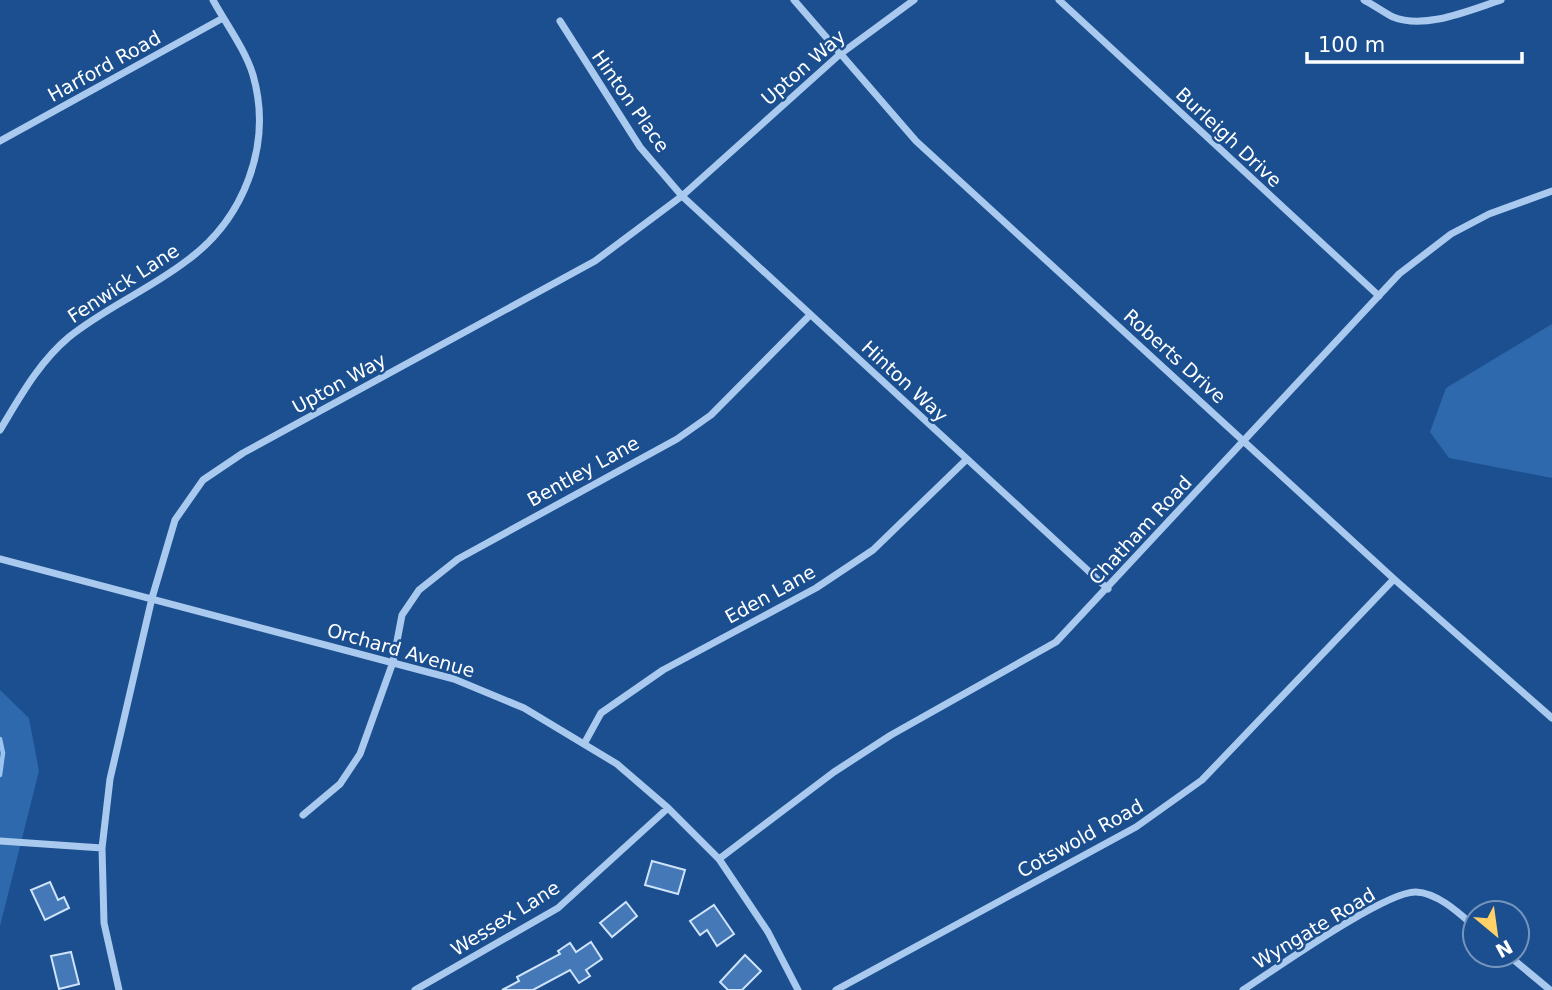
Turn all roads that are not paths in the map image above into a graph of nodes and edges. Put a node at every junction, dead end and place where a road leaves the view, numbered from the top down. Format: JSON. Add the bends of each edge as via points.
{"nodes":[{"id":1,"x":214,"y":0,"type":"edge"},
{"id":2,"x":794,"y":0,"type":"edge"},
{"id":3,"x":914,"y":0,"type":"edge"},
{"id":4,"x":1059,"y":0,"type":"edge"},
{"id":5,"x":1364,"y":0,"type":"edge"},
{"id":6,"x":1501,"y":0,"type":"edge"},
{"id":7,"x":223,"y":18,"type":"junction"},
{"id":8,"x":560,"y":21,"type":"dead end"},
{"id":9,"x":839,"y":55,"type":"junction"},
{"id":10,"x":0,"y":141,"type":"edge"},
{"id":11,"x":1552,"y":191,"type":"edge"},
{"id":12,"x":682,"y":196,"type":"junction"},
{"id":13,"x":1379,"y":296,"type":"junction"},
{"id":14,"x":810,"y":314,"type":"junction"},
{"id":15,"x":0,"y":430,"type":"edge"},
{"id":16,"x":1245,"y":439,"type":"junction"},
{"id":17,"x":966,"y":460,"type":"junction"},
{"id":18,"x":0,"y":559,"type":"edge"},
{"id":19,"x":1394,"y":579,"type":"junction"},
{"id":20,"x":1108,"y":589,"type":"junction"},
{"id":21,"x":152,"y":598,"type":"junction"},
{"id":22,"x":393,"y":662,"type":"junction"},
{"id":23,"x":1552,"y":718,"type":"edge"},
{"id":24,"x":584,"y":744,"type":"junction"},
{"id":25,"x":668,"y":808,"type":"junction"},
{"id":26,"x":303,"y":815,"type":"dead end"},
{"id":27,"x":0,"y":841,"type":"edge"},
{"id":28,"x":102,"y":848,"type":"junction"},
{"id":29,"x":719,"y":859,"type":"junction"},
{"id":30,"x":1461,"y":917,"type":"edge"},
{"id":31,"x":1525,"y":969,"type":"edge"},
{"id":32,"x":119,"y":990,"type":"edge"},
{"id":33,"x":415,"y":990,"type":"edge"},
{"id":34,"x":798,"y":990,"type":"edge"},
{"id":35,"x":835,"y":990,"type":"edge"},
{"id":36,"x":1243,"y":990,"type":"edge"},
{"id":37,"x":1550,"y":990,"type":"edge"}],
"edges":[{"from":1,"to":7,"type":"street","name":"Fenwick Lane"},
{"from":2,"to":9,"type":"street","name":"Roberts Drive"},
{"from":3,"to":9,"type":"street","name":"Upton Way"},
{"from":4,"to":13,"type":"street","name":"Burleigh Drive"},
{"from":5,"to":6,"type":"street","via":[[1395,18],[1419,21]]},
{"from":7,"to":10,"type":"street","name":"Harford Road"},
{"from":7,"to":15,"type":"street","name":"Fenwick Lane","via":[[253,74],[260,113],[259,151],[242,198],[216,235],[186,262],[102,312],[60,346]]},
{"from":8,"to":12,"type":"street","name":"Hinton Place","via":[[640,147]]},
{"from":9,"to":12,"type":"street","name":"Upton Way"},
{"from":9,"to":16,"type":"street","name":"Roberts Drive","via":[[916,141]]},
{"from":11,"to":13,"type":"street","name":"Chatham Road","via":[[1489,214],[1451,234],[1399,274]]},
{"from":12,"to":14,"type":"street","name":"Hinton Way"},
{"from":12,"to":21,"type":"street","name":"Upton Way","via":[[594,261],[243,453],[203,480],[176,520]]},
{"from":13,"to":16,"type":"street","name":"Chatham Road"},
{"from":14,"to":17,"type":"street","name":"Hinton Way"},
{"from":14,"to":22,"type":"street","name":"Bentley Lane","via":[[711,415],[677,439],[458,559],[419,590],[402,615]]},
{"from":16,"to":19,"type":"street","name":"Roberts Drive"},
{"from":16,"to":20,"type":"street","name":"Chatham Road"},
{"from":17,"to":20,"type":"street","name":"Hinton Way"},
{"from":17,"to":24,"type":"street","name":"Eden Lane","via":[[873,550],[816,588],[663,670],[601,713]]},
{"from":18,"to":21,"type":"street","name":"Orchard Avenue"},
{"from":19,"to":23,"type":"street","name":"Roberts Drive"},
{"from":19,"to":35,"type":"street","name":"Cotswold Road","via":[[1202,780],[1136,827]]},
{"from":20,"to":29,"type":"street","name":"Chatham Road","via":[[1056,642],[891,735]]},
{"from":21,"to":22,"type":"street","name":"Orchard Avenue"},
{"from":21,"to":28,"type":"street","name":"Upton Way","via":[[110,779]]},
{"from":22,"to":24,"type":"street","name":"Orchard Avenue","via":[[454,678],[513,703]]},
{"from":22,"to":26,"type":"street","name":"Bentley Lane","via":[[360,754],[340,784]]},
{"from":24,"to":25,"type":"street","name":"Orchard Avenue","via":[[617,764]]},
{"from":25,"to":29,"type":"street","name":"Orchard Avenue"},
{"from":25,"to":33,"type":"street","name":"Wessex Lane","via":[[558,908]]},
{"from":27,"to":28,"type":"street"},
{"from":28,"to":32,"type":"street","name":"Upton Way","via":[[104,923]]},
{"from":29,"to":34,"type":"street","name":"Orchard Avenue","via":[[768,932]]},
{"from":30,"to":36,"type":"street","name":"Wyngate Road","via":[[1432,895],[1414,892],[1358,916]]},
{"from":31,"to":37,"type":"street"}]}
